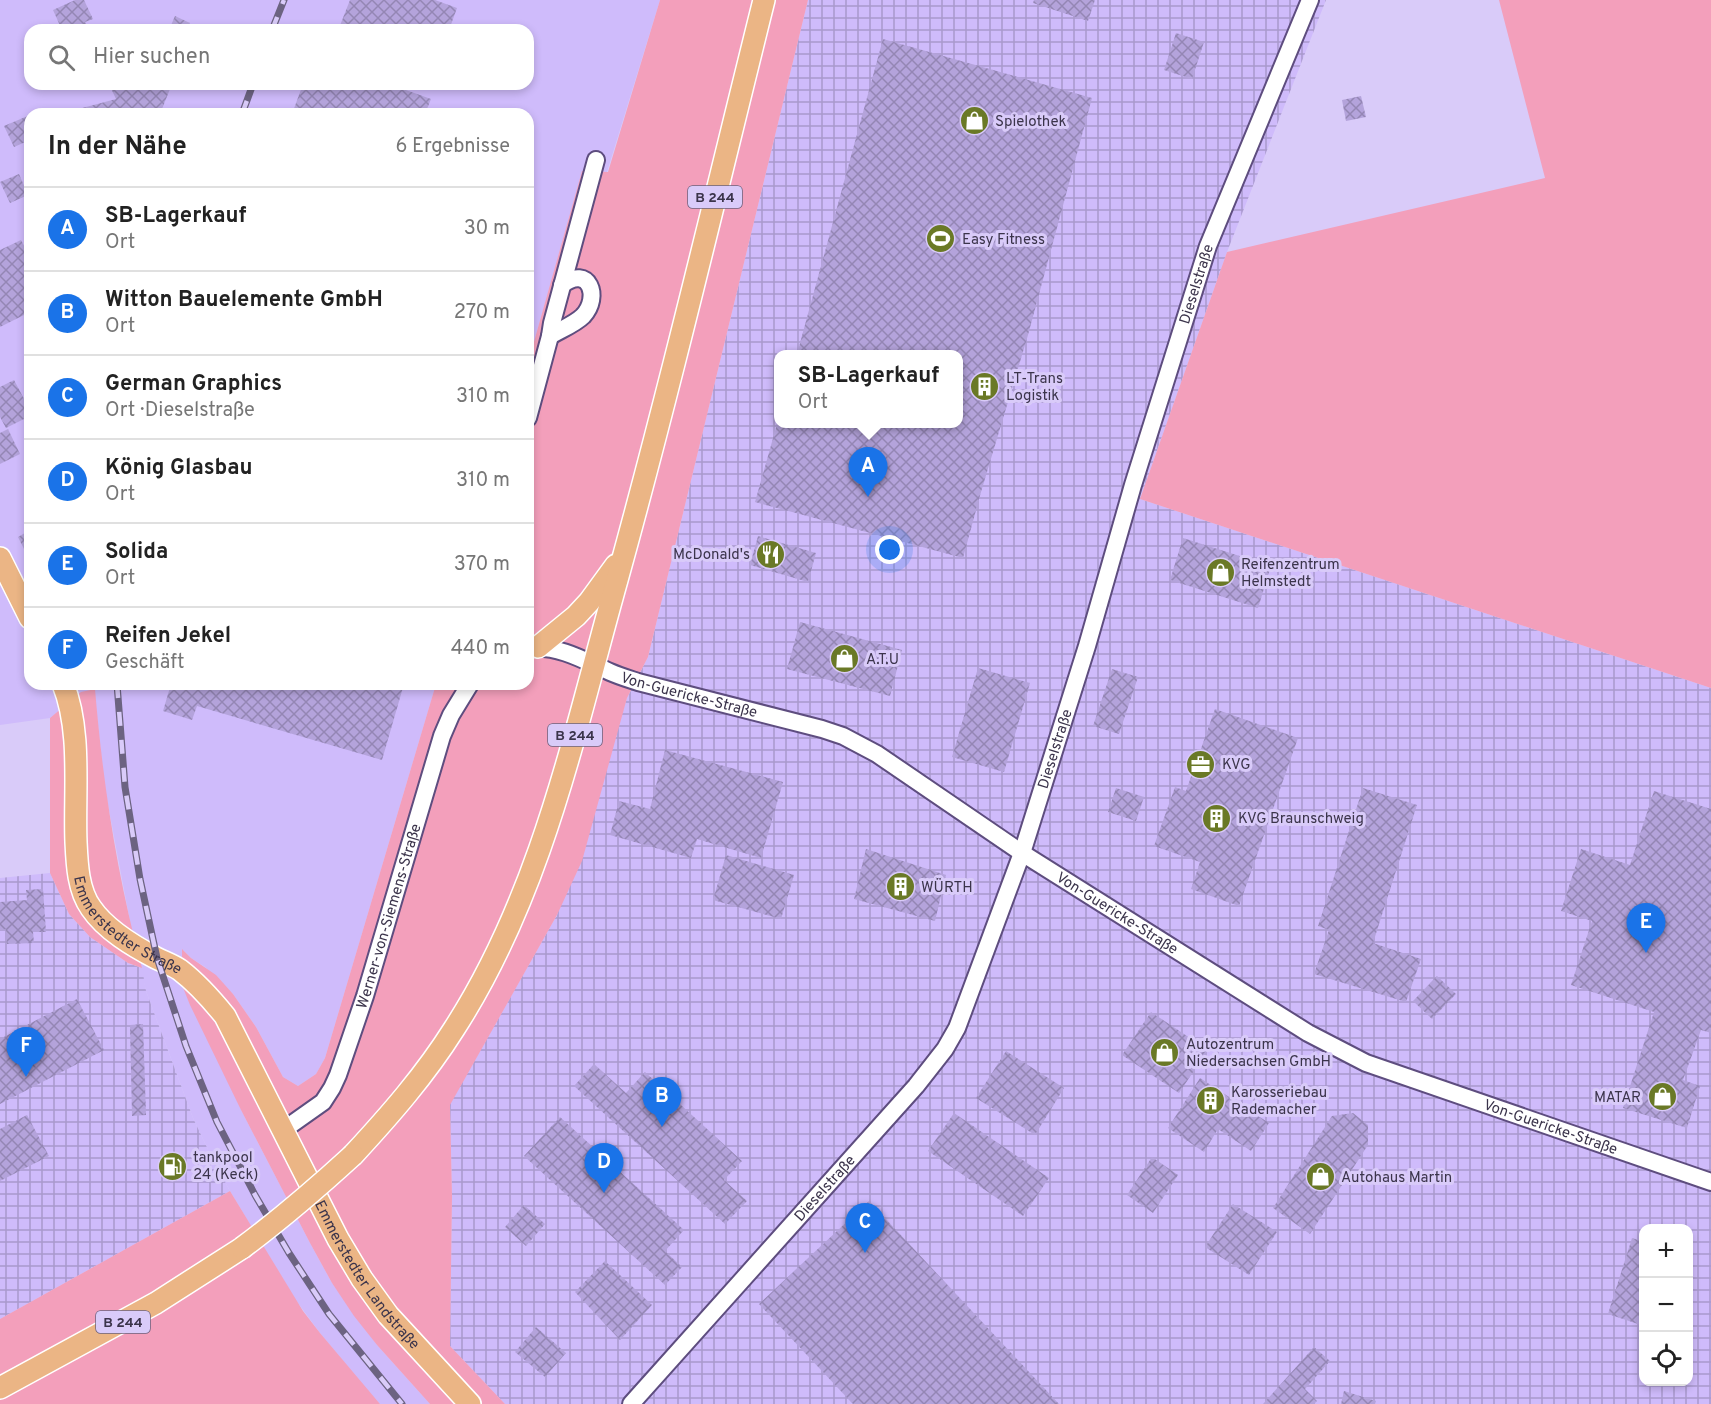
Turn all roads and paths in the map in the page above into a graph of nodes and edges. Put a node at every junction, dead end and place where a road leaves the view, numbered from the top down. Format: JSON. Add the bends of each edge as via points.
{"nodes":[{"id":1,"x":764,"y":0,"type":"edge"},
{"id":2,"x":1310,"y":0,"type":"edge"},
{"id":3,"x":596,"y":160,"type":"dead end"},
{"id":4,"x":562,"y":285,"type":"junction"},
{"id":5,"x":550,"y":336,"type":"junction"},
{"id":6,"x":534,"y":396,"type":"edge"},
{"id":7,"x":625,"y":552,"type":"junction"},
{"id":8,"x":0,"y":558,"type":"edge"},
{"id":9,"x":24,"y":606,"type":"edge"},
{"id":10,"x":534,"y":647,"type":"edge"},
{"id":11,"x":534,"y":648,"type":"edge"},
{"id":12,"x":594,"y":664,"type":"junction"},
{"id":13,"x":66,"y":690,"type":"edge"},
{"id":14,"x":466,"y":690,"type":"edge"},
{"id":15,"x":1022,"y":853,"type":"junction"},
{"id":16,"x":282,"y":1131,"type":"junction"},
{"id":17,"x":1711,"y":1182,"type":"edge"},
{"id":18,"x":0,"y":1388,"type":"edge"},
{"id":19,"x":470,"y":1404,"type":"edge"},
{"id":20,"x":631,"y":1404,"type":"edge"}],
"edges":[{"from":1,"to":7,"type":"main road","number":"B 244"},
{"from":2,"to":15,"type":"street","name":"Dieselstraße","via":[[1208,246]]},
{"from":3,"to":4,"type":"street"},
{"from":4,"to":5,"type":"street"},
{"from":4,"to":5,"type":"street","via":[[580,278],[588,282],[593,292],[582,317]]},
{"from":5,"to":6,"type":"street"},
{"from":7,"to":10,"type":"main road","number":"B 244","via":[[574,618]]},
{"from":7,"to":12,"type":"main road","number":"B 244"},
{"from":8,"to":9,"type":"main road"},
{"from":11,"to":12,"type":"street","name":"Von-Guericke-Straße","via":[[570,653]]},
{"from":12,"to":15,"type":"street","name":"Von-Guericke-Straße","via":[[640,682],[843,736],[877,754]]},
{"from":12,"to":18,"type":"main road","number":"B 244","bridge":true,"via":[[532,874],[502,942],[455,1028],[406,1096],[353,1155],[242,1248],[156,1303]]},
{"from":13,"to":16,"type":"main road","name":"Emmerstedter Straße","via":[[73,734],[77,856],[83,893],[90,908],[138,948],[180,970],[209,996],[225,1016]]},
{"from":14,"to":16,"type":"street","name":"Werner-von-Siemens-Straße","via":[[442,736],[338,1075],[323,1102]]},
{"from":15,"to":17,"type":"street","name":"Von-Guericke-Straße","via":[[1308,1033],[1366,1063]]},
{"from":15,"to":20,"type":"street","name":"Dieselstraße","via":[[957,1028],[945,1049]]},
{"from":16,"to":19,"type":"main road","name":"Emmerstedter Landstraße","via":[[362,1279],[388,1315]]}]}
